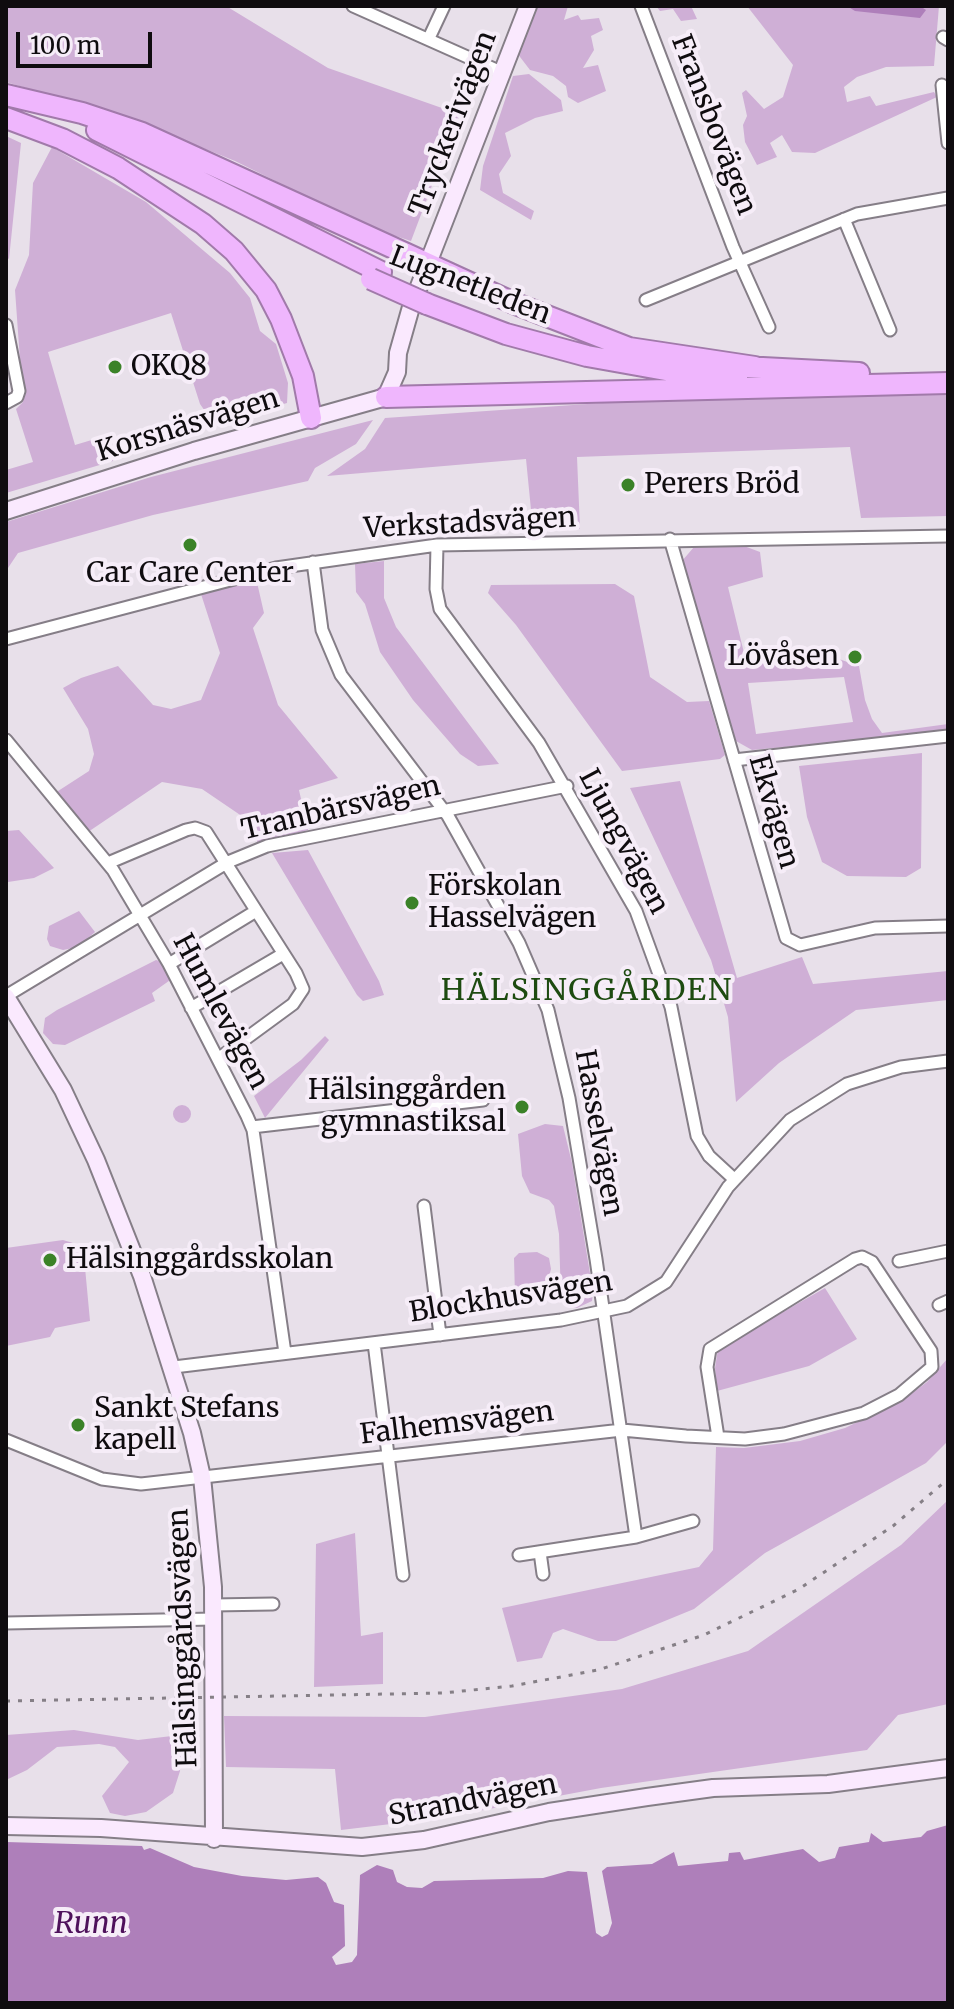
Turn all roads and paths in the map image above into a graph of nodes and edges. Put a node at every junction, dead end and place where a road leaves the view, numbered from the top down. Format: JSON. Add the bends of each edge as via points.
{"nodes":[{"id":1,"x":353,"y":6,"type":"edge"},
{"id":2,"x":444,"y":6,"type":"edge"},
{"id":3,"x":528,"y":6,"type":"edge"},
{"id":4,"x":641,"y":6,"type":"edge"},
{"id":5,"x":429,"y":38,"type":"junction"},
{"id":6,"x":501,"y":72,"type":"junction"},
{"id":7,"x":942,"y":85,"type":"dead end"},
{"id":8,"x":6,"y":97,"type":"edge"},
{"id":9,"x":6,"y":110,"type":"edge"},
{"id":10,"x":6,"y":118,"type":"edge"},
{"id":11,"x":948,"y":143,"type":"edge"},
{"id":12,"x":948,"y":198,"type":"edge"},
{"id":13,"x":844,"y":219,"type":"junction"},
{"id":14,"x":741,"y":260,"type":"junction"},
{"id":15,"x":427,"y":264,"type":"junction"},
{"id":16,"x":376,"y":275,"type":"junction"},
{"id":17,"x":646,"y":300,"type":"dead end"},
{"id":18,"x":432,"y":301,"type":"junction"},
{"id":19,"x":6,"y":325,"type":"edge"},
{"id":20,"x":769,"y":327,"type":"dead end"},
{"id":21,"x":890,"y":330,"type":"dead end"},
{"id":22,"x":755,"y":367,"type":"junction"},
{"id":23,"x":948,"y":373,"type":"edge"},
{"id":24,"x":948,"y":383,"type":"edge"},
{"id":25,"x":386,"y":397,"type":"junction"},
{"id":26,"x":6,"y":403,"type":"edge"},
{"id":27,"x":311,"y":418,"type":"junction"},
{"id":28,"x":6,"y":511,"type":"edge"},
{"id":29,"x":948,"y":536,"type":"edge"},
{"id":30,"x":670,"y":539,"type":"junction"},
{"id":31,"x":437,"y":545,"type":"junction"},
{"id":32,"x":313,"y":562,"type":"junction"},
{"id":33,"x":6,"y":639,"type":"edge"},
{"id":34,"x":948,"y":736,"type":"edge"},
{"id":35,"x":6,"y":740,"type":"edge"},
{"id":36,"x":734,"y":760,"type":"junction"},
{"id":37,"x":567,"y":786,"type":"junction"},
{"id":38,"x":444,"y":809,"type":"junction"},
{"id":39,"x":228,"y":862,"type":"junction"},
{"id":40,"x":108,"y":863,"type":"junction"},
{"id":41,"x":256,"y":911,"type":"junction"},
{"id":42,"x":141,"y":917,"type":"junction"},
{"id":43,"x":948,"y":926,"type":"edge"},
{"id":44,"x":283,"y":954,"type":"junction"},
{"id":45,"x":169,"y":964,"type":"junction"},
{"id":46,"x":6,"y":996,"type":"edge"},
{"id":47,"x":191,"y":1008,"type":"junction"},
{"id":48,"x":218,"y":1059,"type":"junction"},
{"id":49,"x":948,"y":1061,"type":"edge"},
{"id":50,"x":483,"y":1100,"type":"dead end"},
{"id":51,"x":252,"y":1127,"type":"junction"},
{"id":52,"x":734,"y":1179,"type":"junction"},
{"id":53,"x":424,"y":1206,"type":"dead end"},
{"id":54,"x":948,"y":1251,"type":"edge"},
{"id":55,"x":899,"y":1261,"type":"dead end"},
{"id":56,"x":605,"y":1312,"type":"junction"},
{"id":57,"x":440,"y":1335,"type":"junction"},
{"id":58,"x":374,"y":1343,"type":"junction"},
{"id":59,"x":285,"y":1353,"type":"junction"},
{"id":60,"x":174,"y":1367,"type":"junction"},
{"id":61,"x":622,"y":1430,"type":"junction"},
{"id":62,"x":718,"y":1437,"type":"junction"},
{"id":63,"x":6,"y":1440,"type":"edge"},
{"id":64,"x":389,"y":1456,"type":"junction"},
{"id":65,"x":202,"y":1477,"type":"junction"},
{"id":66,"x":693,"y":1521,"type":"dead end"},
{"id":67,"x":636,"y":1537,"type":"junction"},
{"id":68,"x":540,"y":1552,"type":"junction"},
{"id":69,"x":519,"y":1555,"type":"dead end"},
{"id":70,"x":543,"y":1574,"type":"dead end"},
{"id":71,"x":403,"y":1575,"type":"dead end"},
{"id":72,"x":273,"y":1604,"type":"dead end"},
{"id":73,"x":214,"y":1612,"type":"junction"},
{"id":74,"x":6,"y":1623,"type":"edge"},
{"id":75,"x":948,"y":1768,"type":"edge"},
{"id":76,"x":6,"y":1826,"type":"edge"},
{"id":77,"x":214,"y":1839,"type":"junction"}],
"edges":[{"from":1,"to":5,"type":"street"},
{"from":2,"to":5,"type":"street"},
{"from":3,"to":6,"type":"street","name":"Tryckerivägen"},
{"from":4,"to":14,"type":"street","name":"Fransbovägen"},
{"from":5,"to":6,"type":"street"},
{"from":6,"to":15,"type":"street","name":"Tryckerivägen"},
{"from":7,"to":11,"type":"street"},
{"from":8,"to":15,"type":"highway","via":[[142,133]]},
{"from":8,"to":16,"type":"highway","name":"Lugnetleden","via":[[121,141]]},
{"from":9,"to":16,"type":"highway","name":"Lugnetleden","via":[[117,151]]},
{"from":10,"to":27,"type":"highway","via":[[118,168],[234,251],[266,290],[281,319],[303,376]]},
{"from":12,"to":13,"type":"street"},
{"from":13,"to":14,"type":"street"},
{"from":13,"to":21,"type":"street"},
{"from":14,"to":17,"type":"street"},
{"from":14,"to":20,"type":"street","name":"Fransbovägen"},
{"from":15,"to":22,"type":"highway","via":[[629,348]]},
{"from":15,"to":25,"type":"street","name":"Tryckerivägen"},
{"from":16,"to":18,"type":"highway","name":"Lugnetleden","bridge":true},
{"from":18,"to":22,"type":"highway","name":"Lugnetleden","via":[[601,349],[684,363]]},
{"from":18,"to":24,"type":"highway","name":"Lugnetleden","via":[[526,340],[650,369],[777,379]]},
{"from":19,"to":26,"type":"street","via":[[18,394]]},
{"from":22,"to":23,"type":"highway"},
{"from":24,"to":25,"type":"highway"},
{"from":25,"to":27,"type":"street","name":"Korsnäsvägen"},
{"from":27,"to":28,"type":"street","name":"Korsnäsvägen"},
{"from":29,"to":30,"type":"street","name":"Verkstadsvägen"},
{"from":30,"to":31,"type":"street","name":"Verkstadsvägen"},
{"from":30,"to":36,"type":"street","name":"Ekvägen"},
{"from":31,"to":32,"type":"street","name":"Verkstadsvägen"},
{"from":31,"to":37,"type":"street","name":"Ljungvägen","via":[[440,609]]},
{"from":32,"to":33,"type":"street","name":"Verkstadsvägen"},
{"from":32,"to":38,"type":"street","name":"Hasselvägen","via":[[322,630],[341,675]]},
{"from":34,"to":36,"type":"street"},
{"from":35,"to":40,"type":"street","name":"Humlevägen"},
{"from":36,"to":43,"type":"street","name":"Ekvägen","via":[[779,922],[791,943],[875,928]]},
{"from":37,"to":38,"type":"street","name":"Tranbärsvägen"},
{"from":37,"to":52,"type":"street","name":"Ljungvägen","via":[[656,957],[698,1140]]},
{"from":38,"to":39,"type":"street","name":"Tranbärsvägen","via":[[295,839]]},
{"from":38,"to":56,"type":"street","name":"Hasselvägen","via":[[519,943],[548,1010],[569,1098]]},
{"from":39,"to":40,"type":"street","via":[[210,835],[195,828]]},
{"from":39,"to":41,"type":"street"},
{"from":39,"to":42,"type":"street","name":"Tranbärsvägen"},
{"from":40,"to":42,"type":"street","name":"Humlevägen"},
{"from":41,"to":44,"type":"street"},
{"from":41,"to":45,"type":"street"},
{"from":42,"to":45,"type":"street","name":"Humlevägen"},
{"from":42,"to":46,"type":"street","name":"Tranbärsvägen"},
{"from":44,"to":47,"type":"street"},
{"from":44,"to":48,"type":"street","via":[[302,987],[300,996]]},
{"from":45,"to":47,"type":"street","name":"Humlevägen"},
{"from":46,"to":60,"type":"street","name":"Hälsinggårdsvägen","via":[[79,1122]]},
{"from":47,"to":48,"type":"street","name":"Humlevägen"},
{"from":48,"to":51,"type":"street","name":"Humlevägen"},
{"from":49,"to":52,"type":"street","name":"Blockhusvägen","via":[[901,1067],[839,1087],[779,1129]]},
{"from":50,"to":51,"type":"street"},
{"from":51,"to":59,"type":"street","name":"Humlevägen"},
{"from":52,"to":56,"type":"street","name":"Blockhusvägen","via":[[666,1282],[643,1298]]},
{"from":53,"to":57,"type":"street"},
{"from":54,"to":55,"type":"street"},
{"from":56,"to":57,"type":"street","name":"Blockhusvägen"},
{"from":56,"to":61,"type":"street","name":"Hasselvägen"},
{"from":57,"to":58,"type":"street","name":"Blockhusvägen"},
{"from":58,"to":59,"type":"street","name":"Blockhusvägen"},
{"from":58,"to":64,"type":"street"},
{"from":59,"to":60,"type":"street","name":"Blockhusvägen"},
{"from":60,"to":65,"type":"street","name":"Hälsinggårdsvägen"},
{"from":61,"to":62,"type":"street","name":"Falhemsvägen"},
{"from":61,"to":64,"type":"street","name":"Falhemsvägen"},
{"from":61,"to":67,"type":"street","name":"Hasselvägen"},
{"from":62,"to":62,"type":"street","name":"Falhemsvägen","via":[[764,1438],[841,1421],[883,1404],[930,1371],[931,1351],[872,1262],[862,1257],[850,1262],[710,1349],[707,1367]]},
{"from":63,"to":65,"type":"street","name":"Falhemsvägen","via":[[117,1483]]},
{"from":64,"to":65,"type":"street","name":"Falhemsvägen"},
{"from":64,"to":71,"type":"street"},
{"from":65,"to":73,"type":"street","name":"Hälsinggårdsvägen"},
{"from":66,"to":67,"type":"street"},
{"from":67,"to":68,"type":"street"},
{"from":68,"to":69,"type":"street"},
{"from":68,"to":70,"type":"street"},
{"from":72,"to":73,"type":"street"},
{"from":73,"to":74,"type":"street"},
{"from":73,"to":77,"type":"street","name":"Hälsinggårdsvägen"},
{"from":75,"to":77,"type":"street","name":"Strandvägen","via":[[854,1781],[660,1795],[391,1845]]},
{"from":76,"to":77,"type":"street","name":"Strandvägen"}]}
